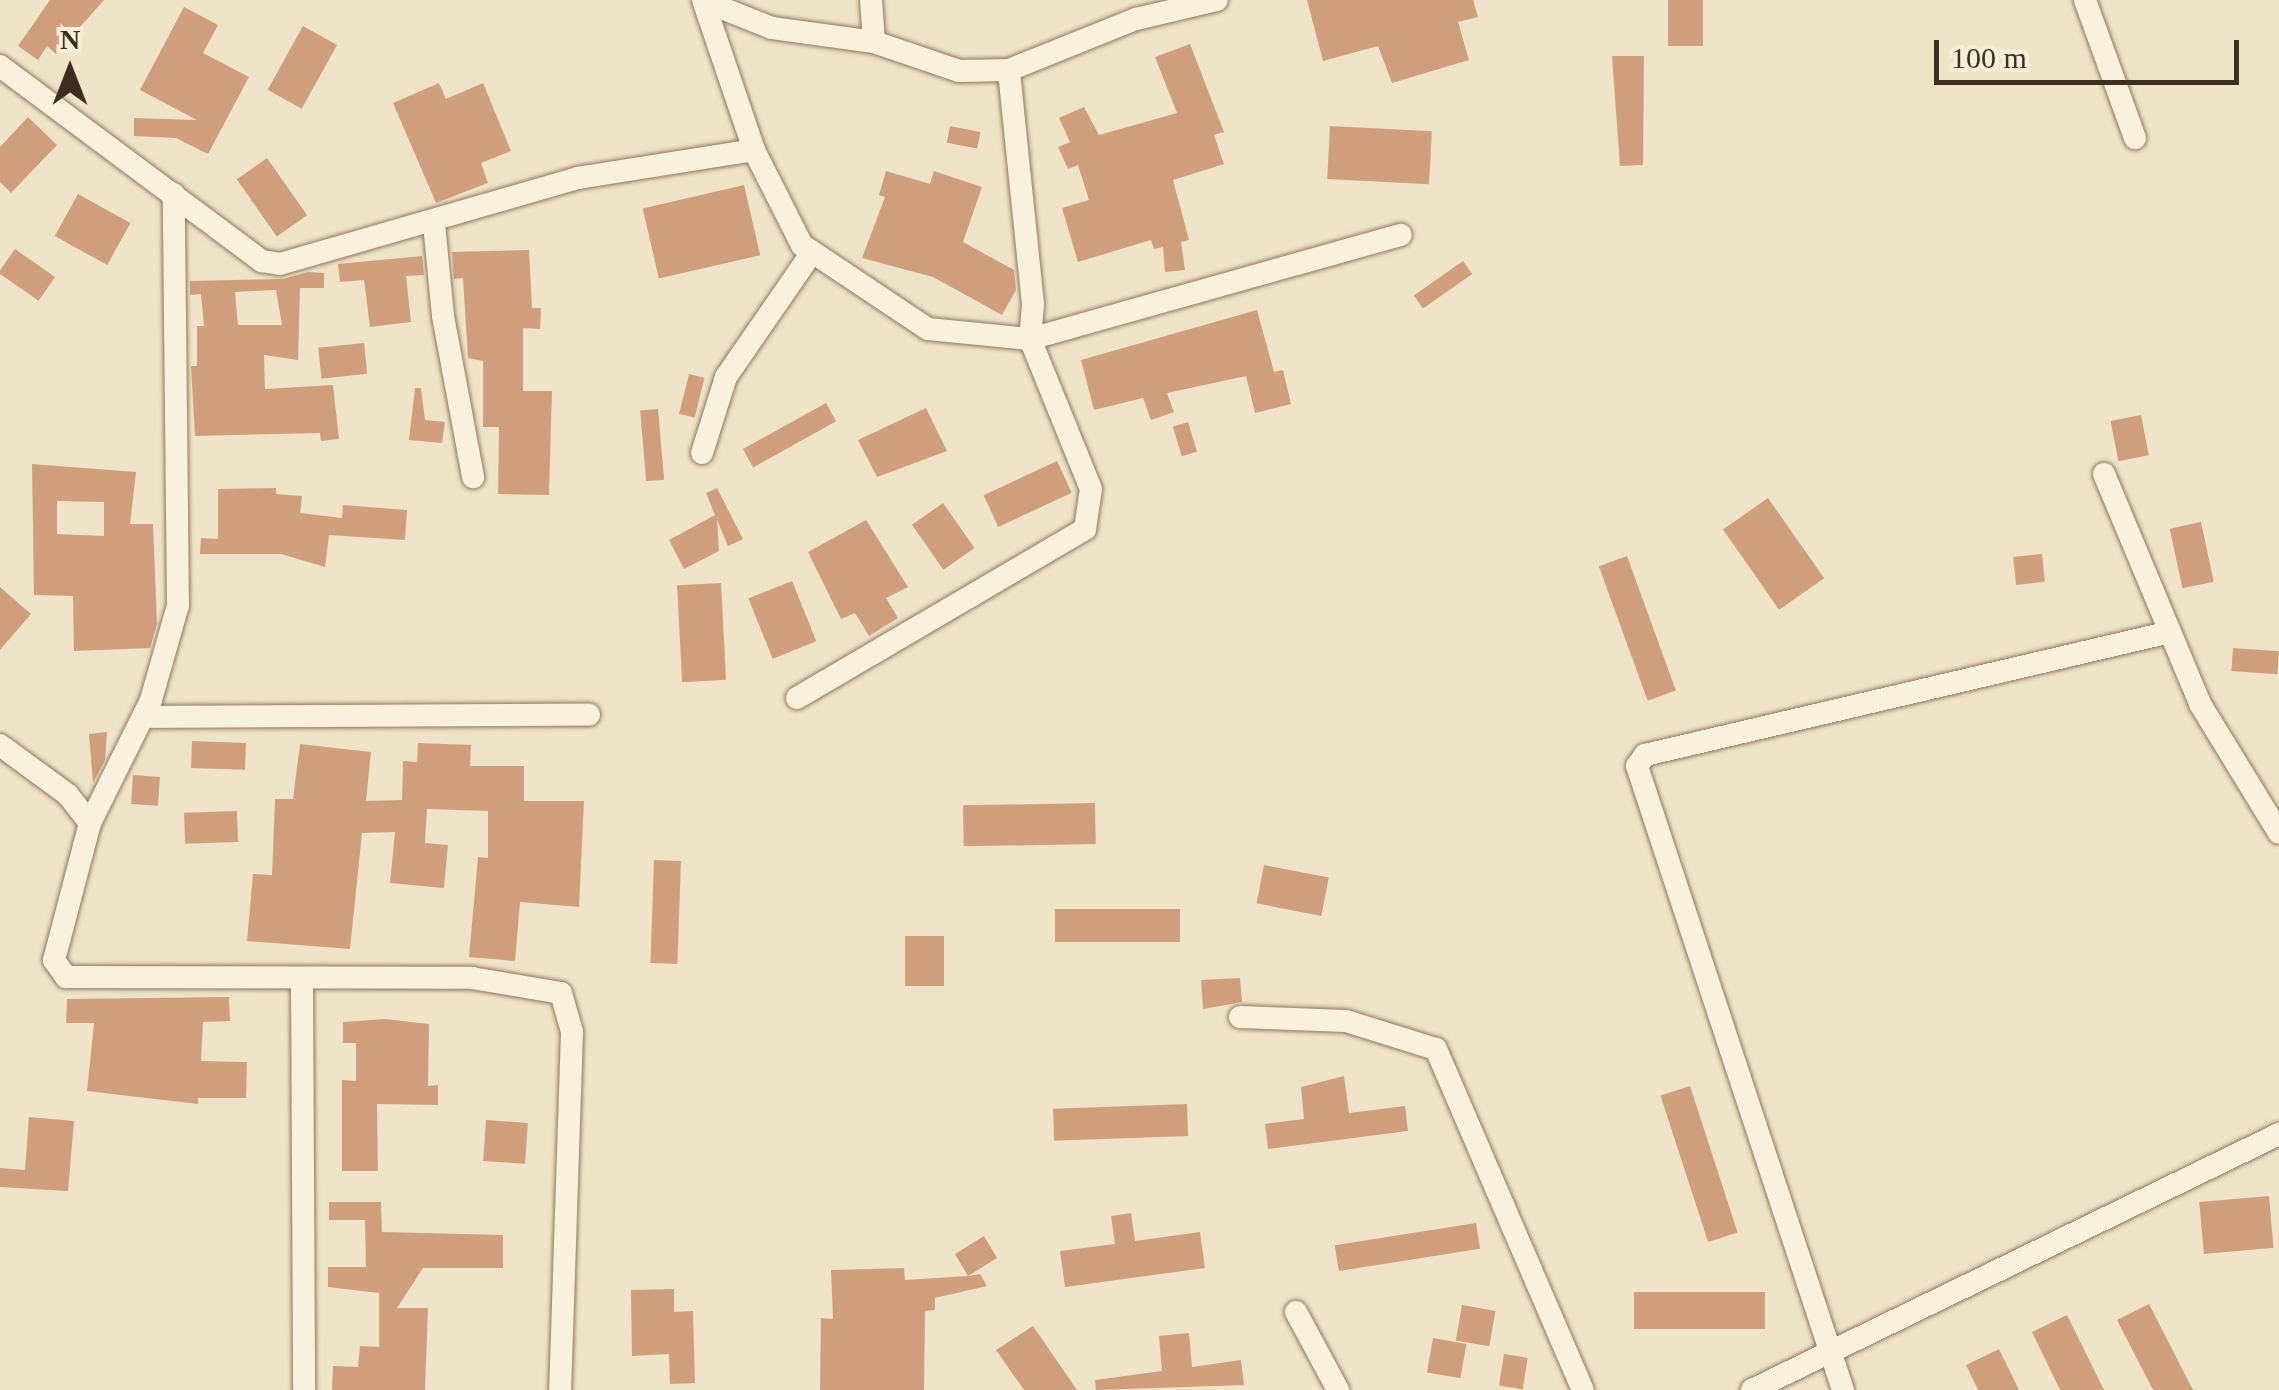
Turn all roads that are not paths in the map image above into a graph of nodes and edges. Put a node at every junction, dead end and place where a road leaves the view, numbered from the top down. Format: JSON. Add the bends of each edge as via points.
{"nodes":[{"id":1,"x":870,"y":0,"type":"edge"},
{"id":2,"x":1217,"y":0,"type":"edge"},
{"id":3,"x":2085,"y":0,"type":"edge"},
{"id":4,"x":703,"y":1,"type":"edge"},
{"id":5,"x":874,"y":42,"type":"junction"},
{"id":6,"x":0,"y":66,"type":"edge"},
{"id":7,"x":1009,"y":70,"type":"junction"},
{"id":8,"x":2135,"y":138,"type":"dead end"},
{"id":9,"x":754,"y":150,"type":"junction"},
{"id":10,"x":174,"y":194,"type":"junction"},
{"id":11,"x":434,"y":224,"type":"junction"},
{"id":12,"x":1401,"y":235,"type":"dead end"},
{"id":13,"x":811,"y":254,"type":"junction"},
{"id":14,"x":1030,"y":339,"type":"junction"},
{"id":15,"x":702,"y":453,"type":"dead end"},
{"id":16,"x":2104,"y":474,"type":"dead end"},
{"id":17,"x":473,"y":478,"type":"dead end"},
{"id":18,"x":2166,"y":633,"type":"junction"},
{"id":19,"x":797,"y":698,"type":"dead end"},
{"id":20,"x":589,"y":714,"type":"dead end"},
{"id":21,"x":144,"y":717,"type":"junction"},
{"id":22,"x":0,"y":746,"type":"edge"},
{"id":23,"x":90,"y":822,"type":"junction"},
{"id":24,"x":2279,"y":832,"type":"edge"},
{"id":25,"x":302,"y":982,"type":"junction"},
{"id":26,"x":1240,"y":1017,"type":"dead end"},
{"id":27,"x":2279,"y":1134,"type":"edge"},
{"id":28,"x":1296,"y":1312,"type":"dead end"},
{"id":29,"x":1829,"y":1352,"type":"junction"},
{"id":30,"x":304,"y":1390,"type":"edge"},
{"id":31,"x":560,"y":1390,"type":"edge"},
{"id":32,"x":1338,"y":1390,"type":"edge"},
{"id":33,"x":1583,"y":1390,"type":"edge"},
{"id":34,"x":1752,"y":1390,"type":"edge"},
{"id":35,"x":1843,"y":1390,"type":"edge"}],
"edges":[{"from":1,"to":5,"type":"street"},
{"from":2,"to":7,"type":"street","via":[[1136,19]]},
{"from":3,"to":8,"type":"street"},
{"from":4,"to":5,"type":"street","via":[[772,28]]},
{"from":4,"to":9,"type":"street"},
{"from":5,"to":7,"type":"street","via":[[959,71]]},
{"from":6,"to":10,"type":"street"},
{"from":7,"to":14,"type":"street","via":[[1033,304]]},
{"from":9,"to":11,"type":"street","via":[[578,178]]},
{"from":9,"to":13,"type":"street","via":[[792,231]]},
{"from":10,"to":11,"type":"street","via":[[262,261],[280,264]]},
{"from":10,"to":21,"type":"street","via":[[178,605]]},
{"from":11,"to":17,"type":"street"},
{"from":12,"to":14,"type":"street"},
{"from":13,"to":14,"type":"street","via":[[928,330]]},
{"from":13,"to":15,"type":"street","via":[[726,377]]},
{"from":14,"to":19,"type":"street","via":[[1091,489],[1085,529]]},
{"from":16,"to":18,"type":"street"},
{"from":18,"to":24,"type":"street","via":[[2225,750]]},
{"from":18,"to":29,"type":"street","via":[[1645,756],[1637,766]]},
{"from":20,"to":21,"type":"street"},
{"from":21,"to":23,"type":"street"},
{"from":22,"to":23,"type":"street","via":[[68,794]]},
{"from":23,"to":25,"type":"street","via":[[90,843],[57,945],[58,971],[66,977]]},
{"from":25,"to":30,"type":"street"},
{"from":25,"to":31,"type":"street","via":[[472,978],[561,992],[572,1032]]},
{"from":26,"to":33,"type":"street","via":[[1346,1021],[1436,1049]]},
{"from":27,"to":29,"type":"street"},
{"from":28,"to":32,"type":"street"},
{"from":29,"to":34,"type":"street"},
{"from":29,"to":35,"type":"street"}]}
